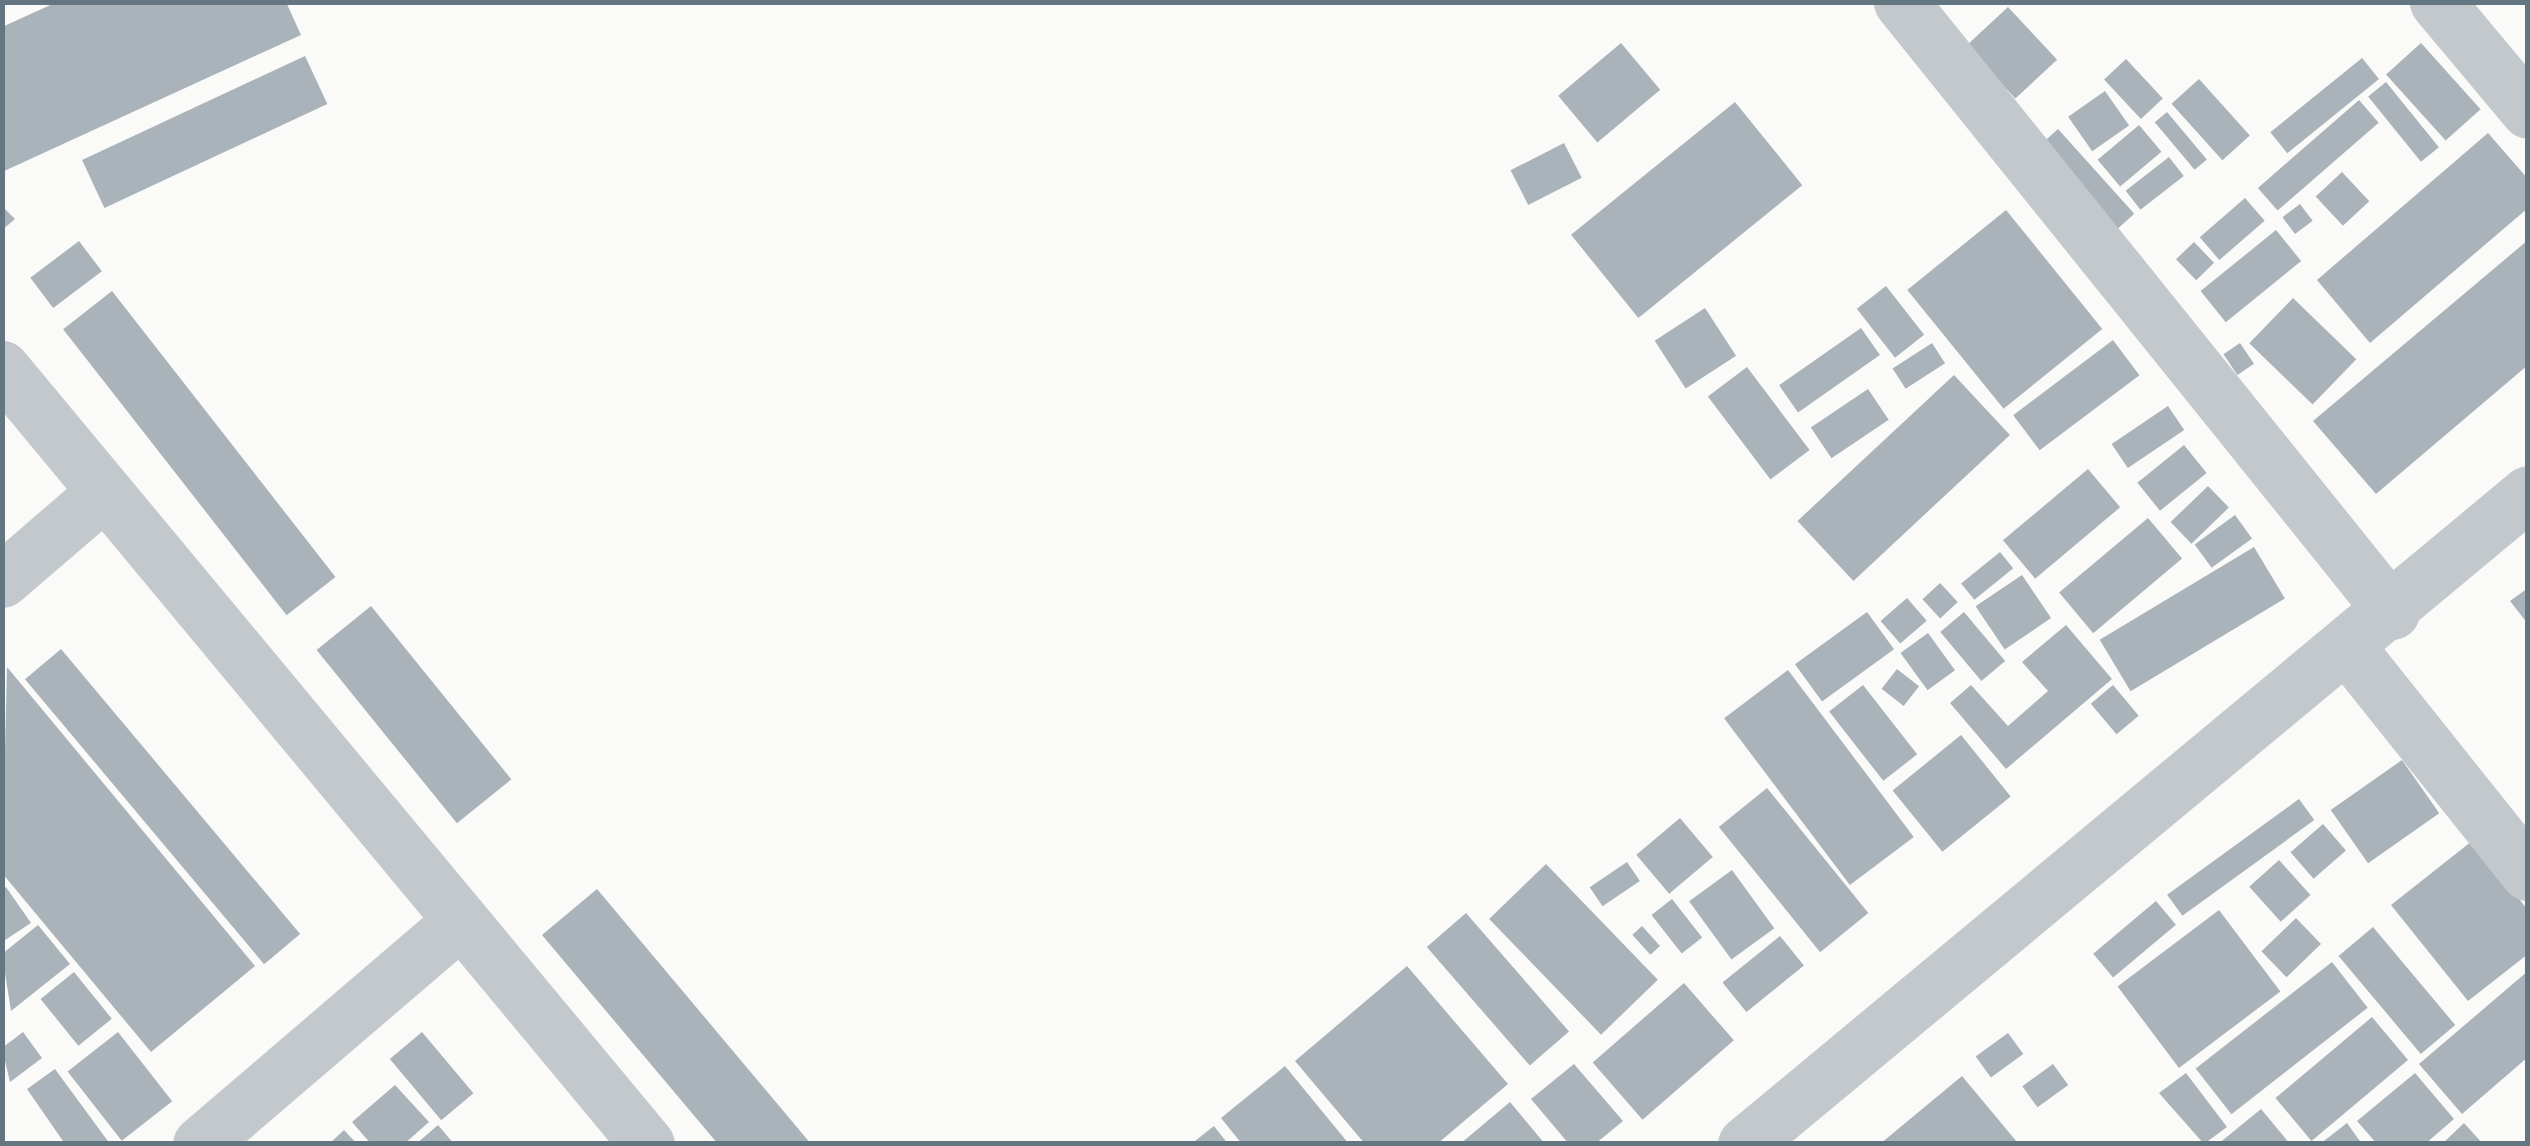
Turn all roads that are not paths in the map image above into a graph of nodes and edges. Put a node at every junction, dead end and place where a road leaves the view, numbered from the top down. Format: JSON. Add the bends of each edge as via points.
{"nodes":[{"id":1,"x":1902,"y":2,"type":"edge"},
{"id":2,"x":2437,"y":2,"type":"edge"},
{"id":3,"x":2528,"y":111,"type":"edge"},
{"id":4,"x":2,"y":368,"type":"edge"},
{"id":5,"x":2528,"y":493,"type":"edge"},
{"id":6,"x":102,"y":494,"type":"junction"},
{"id":7,"x":2,"y":580,"type":"edge"},
{"id":8,"x":2392,"y":612,"type":"junction"},
{"id":9,"x":2350,"y":649,"type":"junction"},
{"id":10,"x":2528,"y":873,"type":"edge"},
{"id":11,"x":460,"y":920,"type":"junction"},
{"id":12,"x":200,"y":1144,"type":"edge"},
{"id":13,"x":647,"y":1144,"type":"edge"},
{"id":14,"x":1745,"y":1144,"type":"edge"}],
"edges":[{"from":1,"to":8,"type":"street"},
{"from":2,"to":3,"type":"street"},
{"from":4,"to":6,"type":"street"},
{"from":5,"to":8,"type":"street"},
{"from":6,"to":7,"type":"street"},
{"from":6,"to":11,"type":"street"},
{"from":8,"to":9,"type":"street"},
{"from":9,"to":10,"type":"street"},
{"from":9,"to":14,"type":"street"},
{"from":11,"to":12,"type":"street"},
{"from":11,"to":13,"type":"street"}]}
